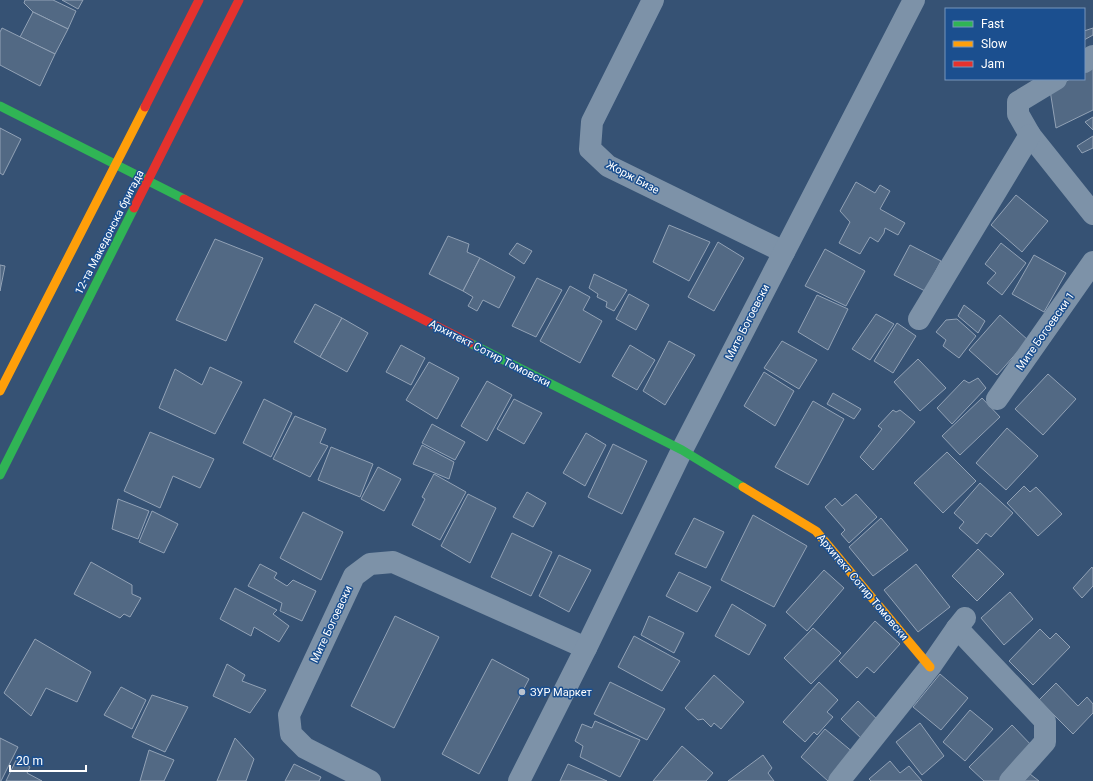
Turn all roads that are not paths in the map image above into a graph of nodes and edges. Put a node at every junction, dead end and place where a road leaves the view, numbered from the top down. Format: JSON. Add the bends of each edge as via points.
{"nodes":[{"id":1,"x":199,"y":0,"type":"edge"},
{"id":2,"x":239,"y":0,"type":"edge"},
{"id":3,"x":653,"y":0,"type":"edge"},
{"id":4,"x":914,"y":0,"type":"edge"},
{"id":5,"x":1054,"y":80,"type":"edge"},
{"id":6,"x":0,"y":106,"type":"edge"},
{"id":7,"x":1030,"y":136,"type":"junction"},
{"id":8,"x":115,"y":164,"type":"junction"},
{"id":9,"x":148,"y":181,"type":"junction"},
{"id":10,"x":1093,"y":214,"type":"edge"},
{"id":11,"x":784,"y":252,"type":"junction"},
{"id":12,"x":1093,"y":262,"type":"edge"},
{"id":13,"x":919,"y":319,"type":"dead end"},
{"id":14,"x":0,"y":391,"type":"edge"},
{"id":15,"x":997,"y":399,"type":"dead end"},
{"id":16,"x":682,"y":450,"type":"junction"},
{"id":17,"x":0,"y":475,"type":"edge"},
{"id":18,"x":586,"y":648,"type":"junction"},
{"id":19,"x":930,"y":667,"type":"junction"},
{"id":20,"x":370,"y":781,"type":"edge"},
{"id":21,"x":519,"y":781,"type":"edge"},
{"id":22,"x":839,"y":781,"type":"edge"},
{"id":23,"x":1010,"y":781,"type":"edge"}],
"edges":[{"from":1,"to":8,"type":"street"},
{"from":2,"to":9,"type":"street","name":"12-та Македонска бригада"},
{"from":3,"to":11,"type":"street","name":"Жорж Бизе","via":[[592,122],[590,149],[608,166]]},
{"from":4,"to":11,"type":"street","name":"Мите Богоевски"},
{"from":5,"to":7,"type":"street","via":[[1018,102],[1018,114]]},
{"from":6,"to":8,"type":"street","name":"Архитект Сотир Томовски"},
{"from":7,"to":10,"type":"street"},
{"from":7,"to":13,"type":"street"},
{"from":8,"to":9,"type":"street","name":"Архитект Сотир Томовски"},
{"from":8,"to":14,"type":"street"},
{"from":9,"to":16,"type":"street","name":"Архитект Сотир Томовски"},
{"from":9,"to":17,"type":"street","name":"12-та Македонска бригада"},
{"from":11,"to":16,"type":"street","name":"Мите Богоевски"},
{"from":12,"to":15,"type":"street","name":"Мите Богоевски 1"},
{"from":16,"to":18,"type":"street","name":"Мите Богоевски"},
{"from":16,"to":19,"type":"street","name":"Архитект Сотир Томовски","via":[[816,531]]},
{"from":18,"to":20,"type":"street","name":"Мите Богоевски","via":[[393,562],[370,564],[354,576],[289,715],[291,734],[305,748]]},
{"from":18,"to":21,"type":"street","name":"Мите Богоевски"},
{"from":19,"to":22,"type":"street"},
{"from":19,"to":23,"type":"street","via":[[961,623],[1045,721],[1045,742]]}]}
